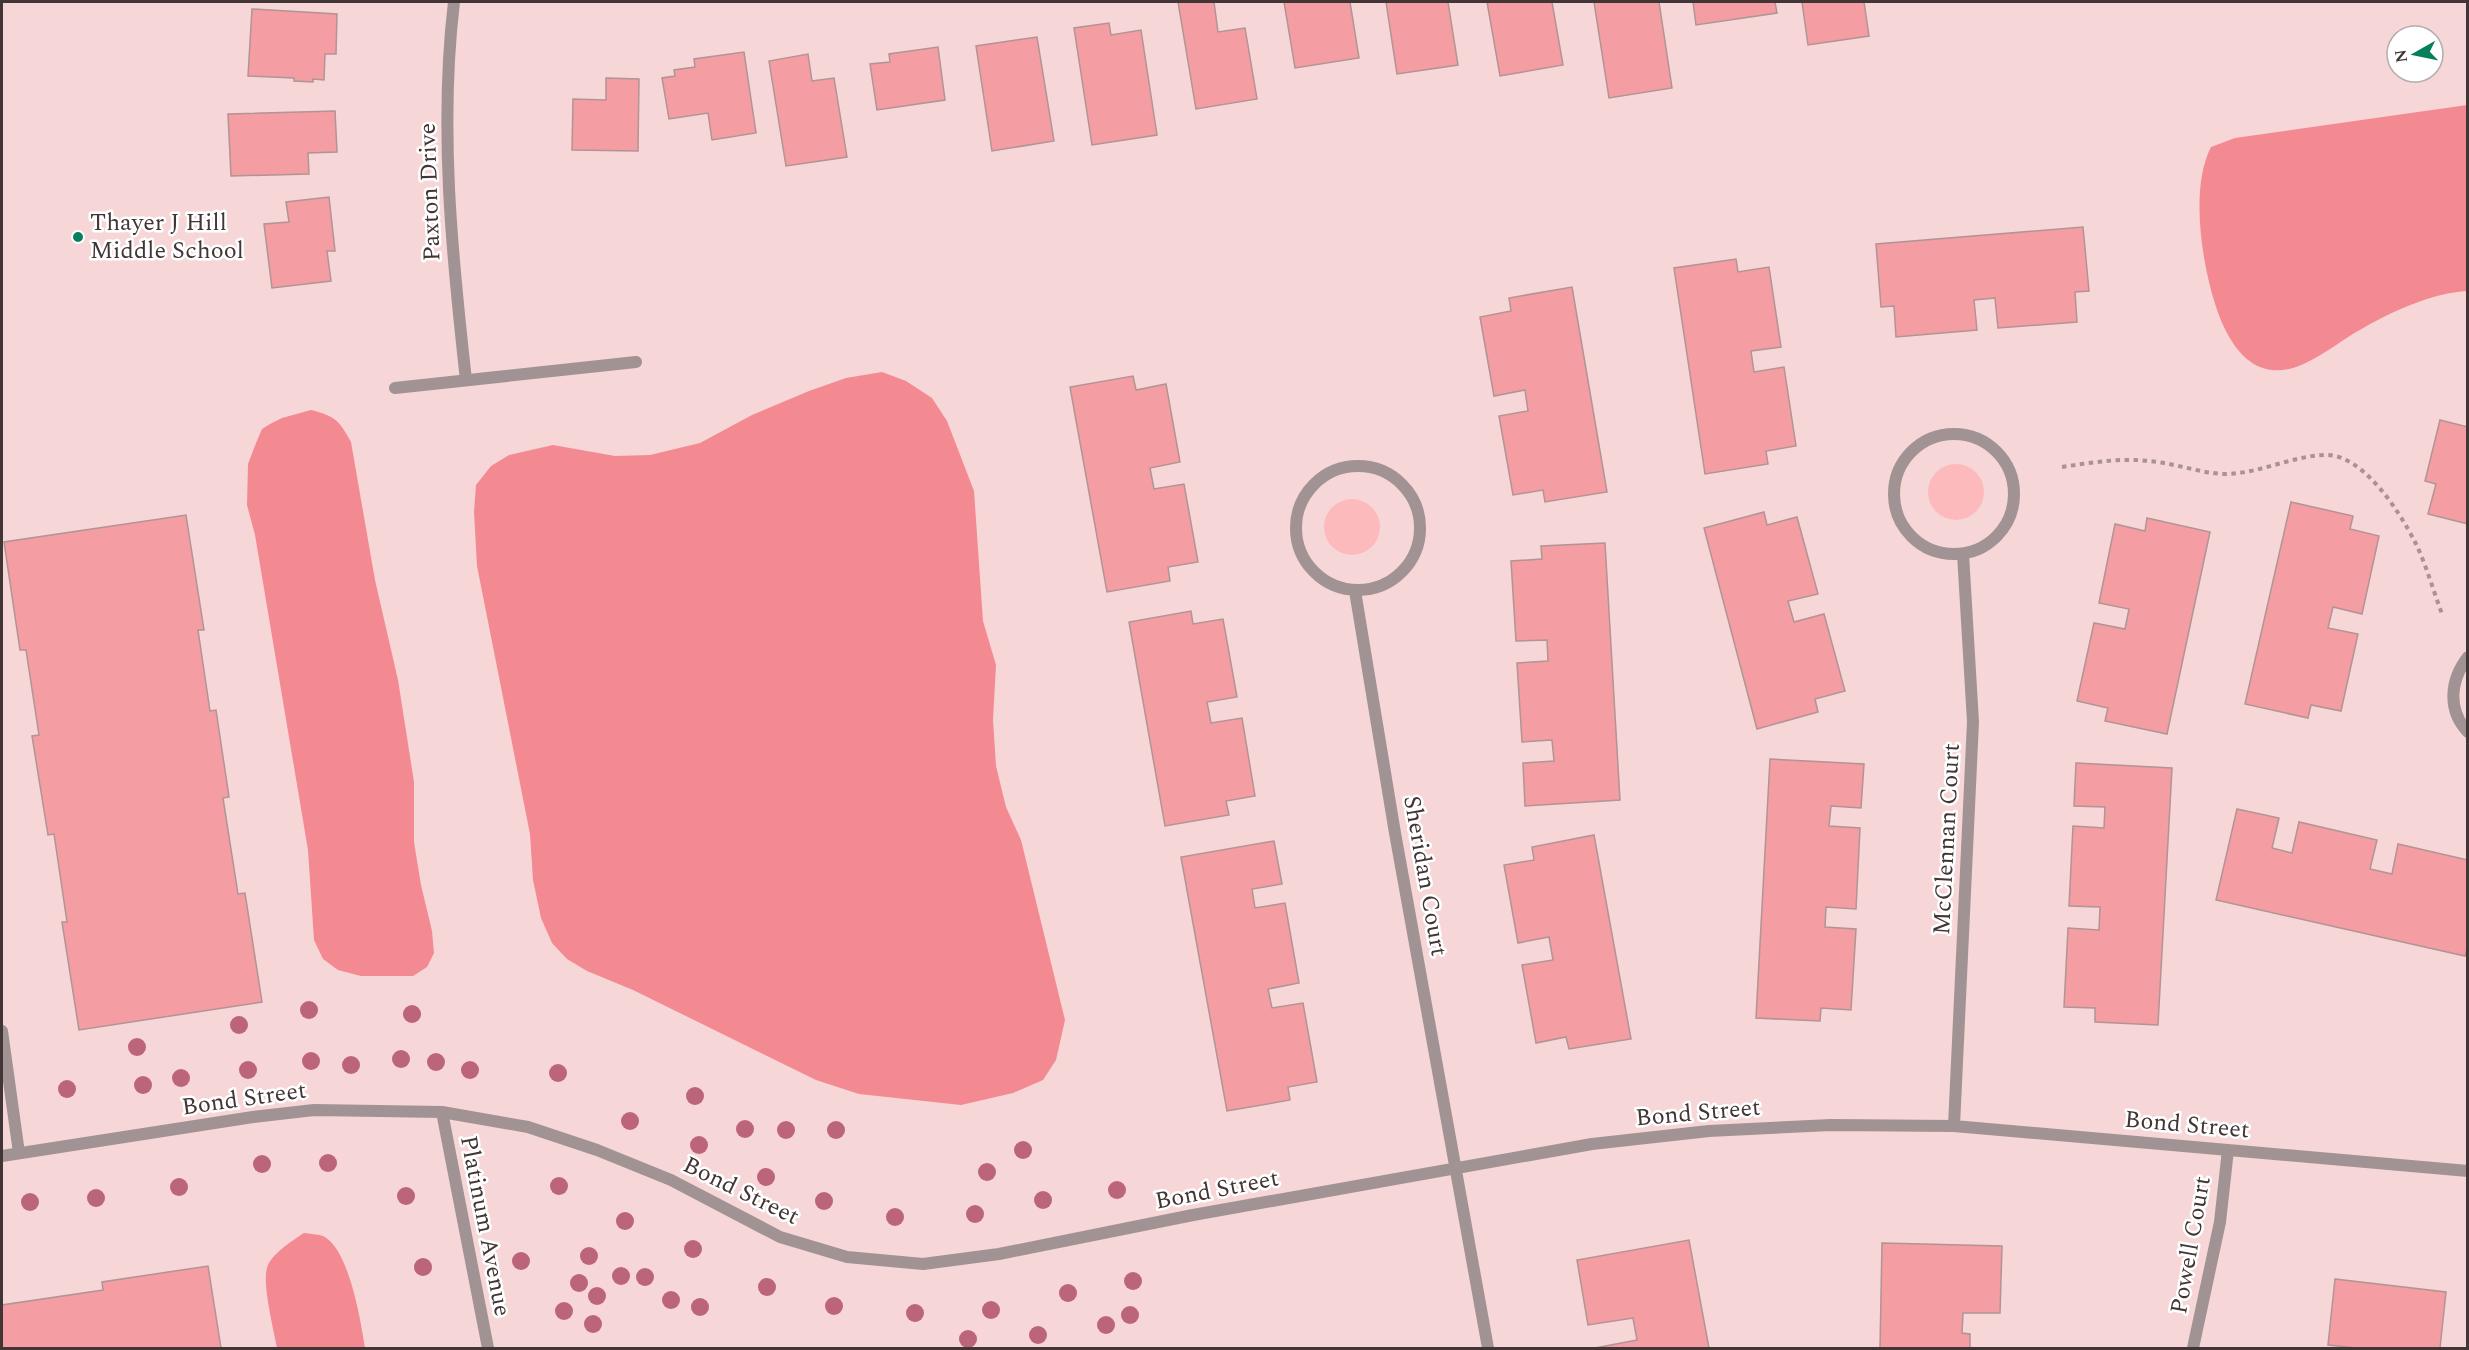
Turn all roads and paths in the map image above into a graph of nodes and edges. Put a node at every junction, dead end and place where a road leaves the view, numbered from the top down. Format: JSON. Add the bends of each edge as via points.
{"nodes":[{"id":1,"x":454,"y":2,"type":"edge"},
{"id":2,"x":636,"y":362,"type":"dead end"},
{"id":3,"x":466,"y":380,"type":"junction"},
{"id":4,"x":395,"y":388,"type":"dead end"},
{"id":5,"x":2062,"y":466,"type":"dead end"},
{"id":6,"x":1963,"y":554,"type":"junction"},
{"id":7,"x":1355,"y":591,"type":"junction"},
{"id":8,"x":2442,"y":614,"type":"dead end"},
{"id":9,"x":2468,"y":657,"type":"edge"},
{"id":10,"x":2468,"y":732,"type":"edge"},
{"id":11,"x":2,"y":1031,"type":"edge"},
{"id":12,"x":442,"y":1112,"type":"junction"},
{"id":13,"x":1954,"y":1126,"type":"junction"},
{"id":14,"x":2228,"y":1150,"type":"junction"},
{"id":15,"x":20,"y":1153,"type":"junction"},
{"id":16,"x":2,"y":1156,"type":"edge"},
{"id":17,"x":1456,"y":1168,"type":"junction"},
{"id":18,"x":2468,"y":1171,"type":"edge"},
{"id":19,"x":488,"y":1348,"type":"edge"},
{"id":20,"x":1488,"y":1348,"type":"edge"},
{"id":21,"x":2193,"y":1348,"type":"edge"}],
"edges":[{"from":1,"to":3,"type":"street","name":"Paxton Drive","via":[[447,138],[454,277]]},
{"from":2,"to":3,"type":"street"},
{"from":3,"to":4,"type":"street"},
{"from":5,"to":8,"type":"path","via":[[2124,459],[2226,474],[2317,455],[2344,459],[2385,494],[2415,542]]},
{"from":6,"to":6,"type":"street","via":[[1995,539],[2013,508],[2014,490],[2001,457],[1988,445],[1955,434],[1921,444],[1908,456],[1894,489],[1896,507],[1913,538],[1945,554]]},
{"from":6,"to":13,"type":"street","name":"McClennan Court","via":[[1973,722]]},
{"from":7,"to":7,"type":"street","via":[[1394,580],[1408,565],[1417,546],[1420,526],[1416,506],[1406,489],[1391,475],[1372,467],[1351,466],[1331,472],[1314,484],[1302,501],[1296,520],[1297,541],[1304,560],[1335,587]]},
{"from":7,"to":17,"type":"street","name":"Sheridan Court"},
{"from":9,"to":10,"type":"street","via":[[2457,674],[2453,693],[2455,710]]},
{"from":11,"to":15,"type":"street"},
{"from":12,"to":15,"type":"street","name":"Bond Street","via":[[314,1110]]},
{"from":12,"to":17,"type":"street","name":"Bond Street","via":[[528,1127],[597,1150],[671,1180],[780,1238],[847,1257],[923,1264],[999,1254]]},
{"from":12,"to":19,"type":"street","name":"Platinum Avenue"},
{"from":13,"to":14,"type":"street","name":"Bond Street"},
{"from":13,"to":17,"type":"street","name":"Bond Street","via":[[1831,1125],[1709,1131],[1592,1144]]},
{"from":14,"to":18,"type":"street","name":"Bond Street"},
{"from":14,"to":21,"type":"street","name":"Powell Court","via":[[2220,1222]]},
{"from":15,"to":16,"type":"street","name":"Bond Street"},
{"from":17,"to":20,"type":"street","name":"Sheridan Court"}]}
